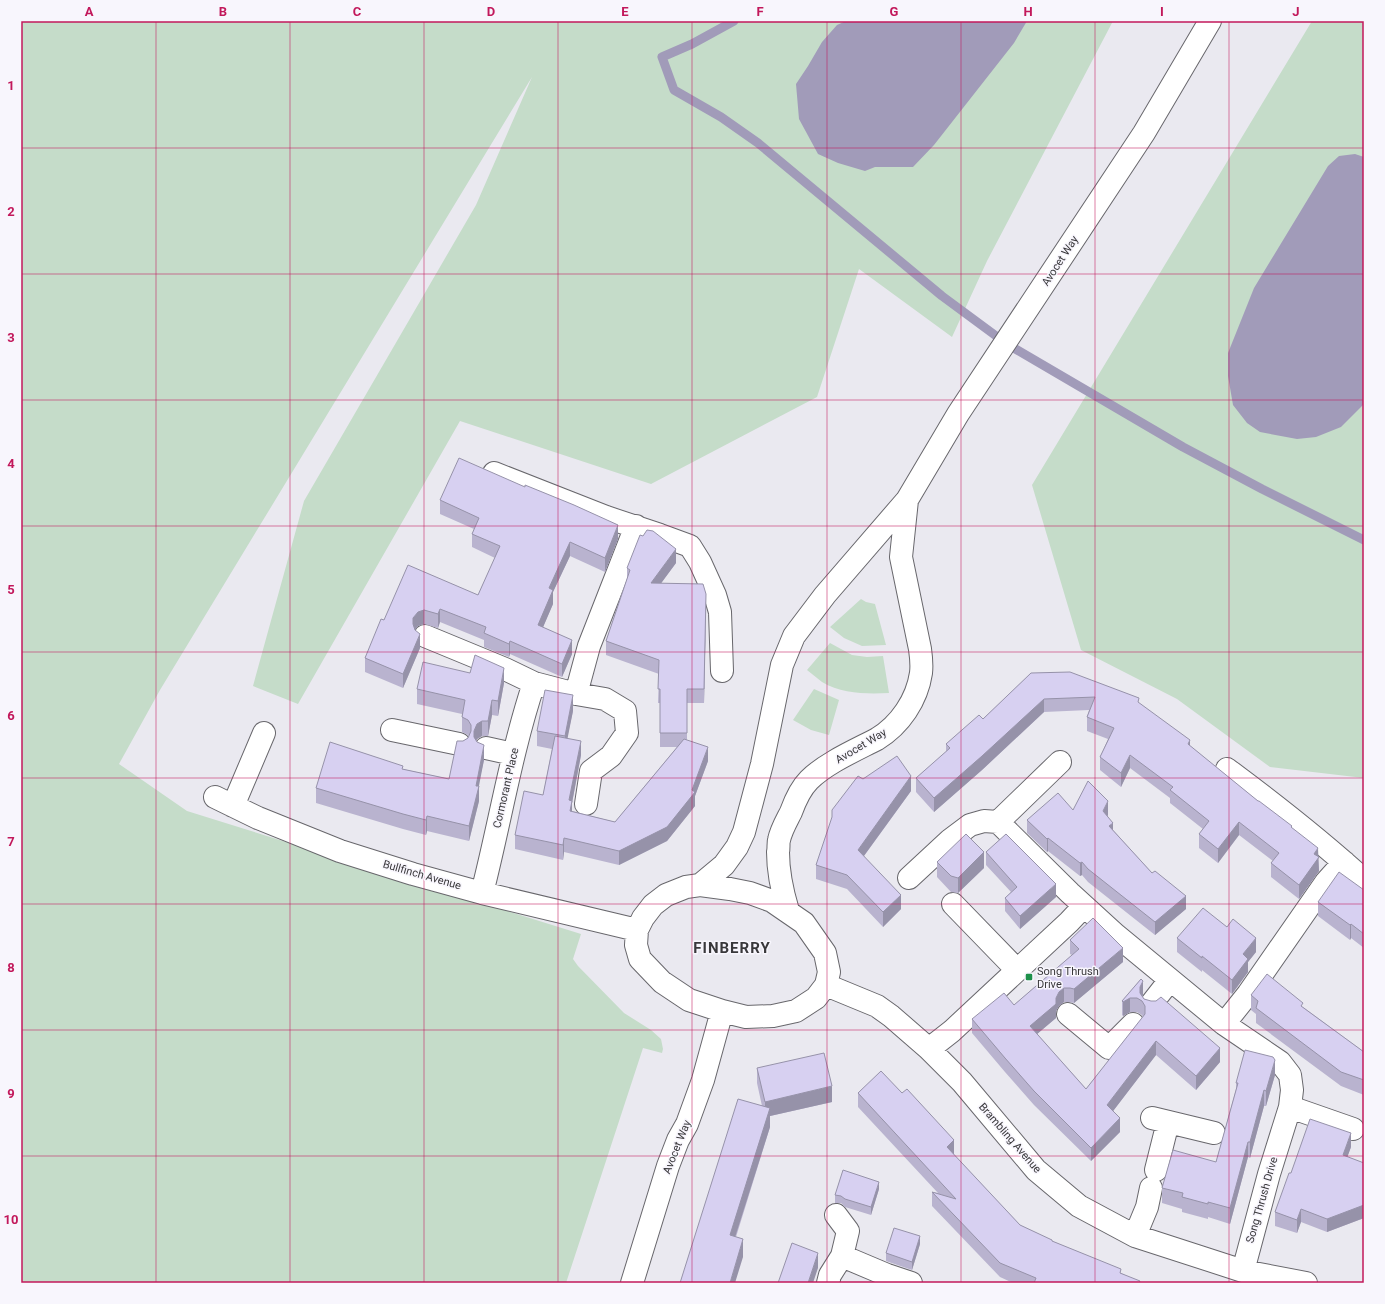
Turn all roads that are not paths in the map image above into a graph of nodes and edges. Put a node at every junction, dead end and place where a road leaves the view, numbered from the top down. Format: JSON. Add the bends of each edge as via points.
{"nodes":[{"id":1,"x":1210,"y":21,"type":"edge"},
{"id":2,"x":494,"y":472,"type":"edge"},
{"id":3,"x":907,"y":500,"type":"junction"},
{"id":4,"x":636,"y":526,"type":"junction"},
{"id":5,"x":425,"y":636,"type":"dead end"},
{"id":6,"x":722,"y":671,"type":"dead end"},
{"id":7,"x":534,"y":683,"type":"junction"},
{"id":8,"x":576,"y":694,"type":"junction"},
{"id":9,"x":392,"y":730,"type":"dead end"},
{"id":10,"x":264,"y":732,"type":"dead end"},
{"id":11,"x":459,"y":744,"type":"edge"},
{"id":12,"x":486,"y":748,"type":"dead end"},
{"id":13,"x":513,"y":754,"type":"junction"},
{"id":14,"x":1060,"y":762,"type":"dead end"},
{"id":15,"x":1227,"y":769,"type":"dead end"},
{"id":16,"x":586,"y":804,"type":"dead end"},
{"id":17,"x":998,"y":822,"type":"junction"},
{"id":18,"x":1344,"y":862,"type":"junction"},
{"id":19,"x":908,"y":878,"type":"dead end"},
{"id":20,"x":1364,"y":880,"type":"edge"},
{"id":21,"x":700,"y":885,"type":"junction"},
{"id":22,"x":482,"y":893,"type":"junction"},
{"id":23,"x":953,"y":904,"type":"dead end"},
{"id":24,"x":1084,"y":906,"type":"junction"},
{"id":25,"x":788,"y":911,"type":"junction"},
{"id":26,"x":636,"y":930,"type":"junction"},
{"id":27,"x":1017,"y":970,"type":"junction"},
{"id":28,"x":1170,"y":980,"type":"junction"},
{"id":29,"x":826,"y":985,"type":"junction"},
{"id":30,"x":1152,"y":1003,"type":"edge"},
{"id":31,"x":722,"y":1011,"type":"junction"},
{"id":32,"x":1068,"y":1014,"type":"dead end"},
{"id":33,"x":1133,"y":1024,"type":"dead end"},
{"id":34,"x":1224,"y":1024,"type":"junction"},
{"id":35,"x":929,"y":1049,"type":"junction"},
{"id":36,"x":1290,"y":1107,"type":"junction"},
{"id":37,"x":1353,"y":1129,"type":"dead end"},
{"id":38,"x":1214,"y":1133,"type":"dead end"},
{"id":39,"x":836,"y":1215,"type":"dead end"},
{"id":40,"x":1135,"y":1236,"type":"junction"},
{"id":41,"x":842,"y":1256,"type":"junction"},
{"id":42,"x":1243,"y":1271,"type":"junction"},
{"id":43,"x":632,"y":1283,"type":"edge"},
{"id":44,"x":828,"y":1283,"type":"edge"},
{"id":45,"x":911,"y":1283,"type":"edge"},
{"id":46,"x":1306,"y":1283,"type":"edge"}],
"edges":[{"from":1,"to":3,"type":"street","name":"Avocet Way","via":[[1144,133],[958,414]]},
{"from":2,"to":4,"type":"street","via":[[606,517]]},
{"from":3,"to":21,"type":"street","name":"Avocet Way","via":[[825,594],[794,636],[782,665],[762,764],[744,832],[724,865]]},
{"from":3,"to":25,"type":"street","name":"Avocet Way","via":[[901,557],[920,649],[921,673],[917,689],[905,713],[893,726],[878,738],[822,770],[809,780],[799,796],[779,839],[778,871]]},
{"from":4,"to":6,"type":"street","via":[[690,546],[700,562],[720,612]]},
{"from":4,"to":8,"type":"street","via":[[589,646]]},
{"from":5,"to":7,"type":"street"},
{"from":7,"to":8,"type":"street"},
{"from":7,"to":13,"type":"street","name":"Cormorant Place"},
{"from":8,"to":16,"type":"street","via":[[605,699],[625,711],[627,733],[611,756],[592,770]]},
{"from":9,"to":11,"type":"street"},
{"from":10,"to":22,"type":"street","name":"Bullfinch Avenue","via":[[224,802],[340,851]]},
{"from":12,"to":13,"type":"street"},
{"from":13,"to":22,"type":"street","name":"Cormorant Place"},
{"from":14,"to":17,"type":"street"},
{"from":15,"to":18,"type":"street"},
{"from":17,"to":19,"type":"street","via":[[984,821],[970,825]]},
{"from":17,"to":24,"type":"street","name":"Song Thrush Drive"},
{"from":18,"to":20,"type":"street"},
{"from":18,"to":34,"type":"street","via":[[1326,882]]},
{"from":21,"to":25,"type":"street","via":[[750,893],[772,901]]},
{"from":21,"to":26,"type":"street","via":[[686,887],[653,905]]},
{"from":22,"to":26,"type":"street","name":"Bullfinch Avenue"},
{"from":23,"to":27,"type":"street"},
{"from":24,"to":27,"type":"street"},
{"from":24,"to":28,"type":"street","name":"Song Thrush Drive"},
{"from":25,"to":29,"type":"street","via":[[804,923],[825,953],[829,972]]},
{"from":26,"to":31,"type":"street","via":[[636,945],[640,959],[662,982],[689,1000]]},
{"from":27,"to":35,"type":"street"},
{"from":28,"to":30,"type":"street"},
{"from":28,"to":34,"type":"street","name":"Song Thrush Drive"},
{"from":29,"to":31,"type":"street","via":[[816,998],[796,1011],[773,1016],[746,1017]]},
{"from":29,"to":35,"type":"street","name":"Brambling Avenue","via":[[877,1006]]},
{"from":31,"to":43,"type":"street","name":"Avocet Way","via":[[703,1080],[668,1166]]},
{"from":32,"to":33,"type":"street","via":[[1109,1048]]},
{"from":34,"to":36,"type":"street","name":"Song Thrush Drive","via":[[1280,1062],[1290,1075]]},
{"from":35,"to":40,"type":"street","name":"Brambling Avenue","via":[[962,1082],[1036,1170],[1079,1206]]},
{"from":36,"to":37,"type":"street"},
{"from":36,"to":42,"type":"street","name":"Song Thrush Drive"},
{"from":38,"to":40,"type":"street","via":[[1160,1120],[1154,1179],[1147,1207]]},
{"from":39,"to":41,"type":"street","via":[[848,1231]]},
{"from":40,"to":42,"type":"street","name":"Brambling Avenue"},
{"from":41,"to":44,"type":"street"},
{"from":41,"to":45,"type":"street"},
{"from":42,"to":46,"type":"street","name":"Brambling Avenue"}]}
